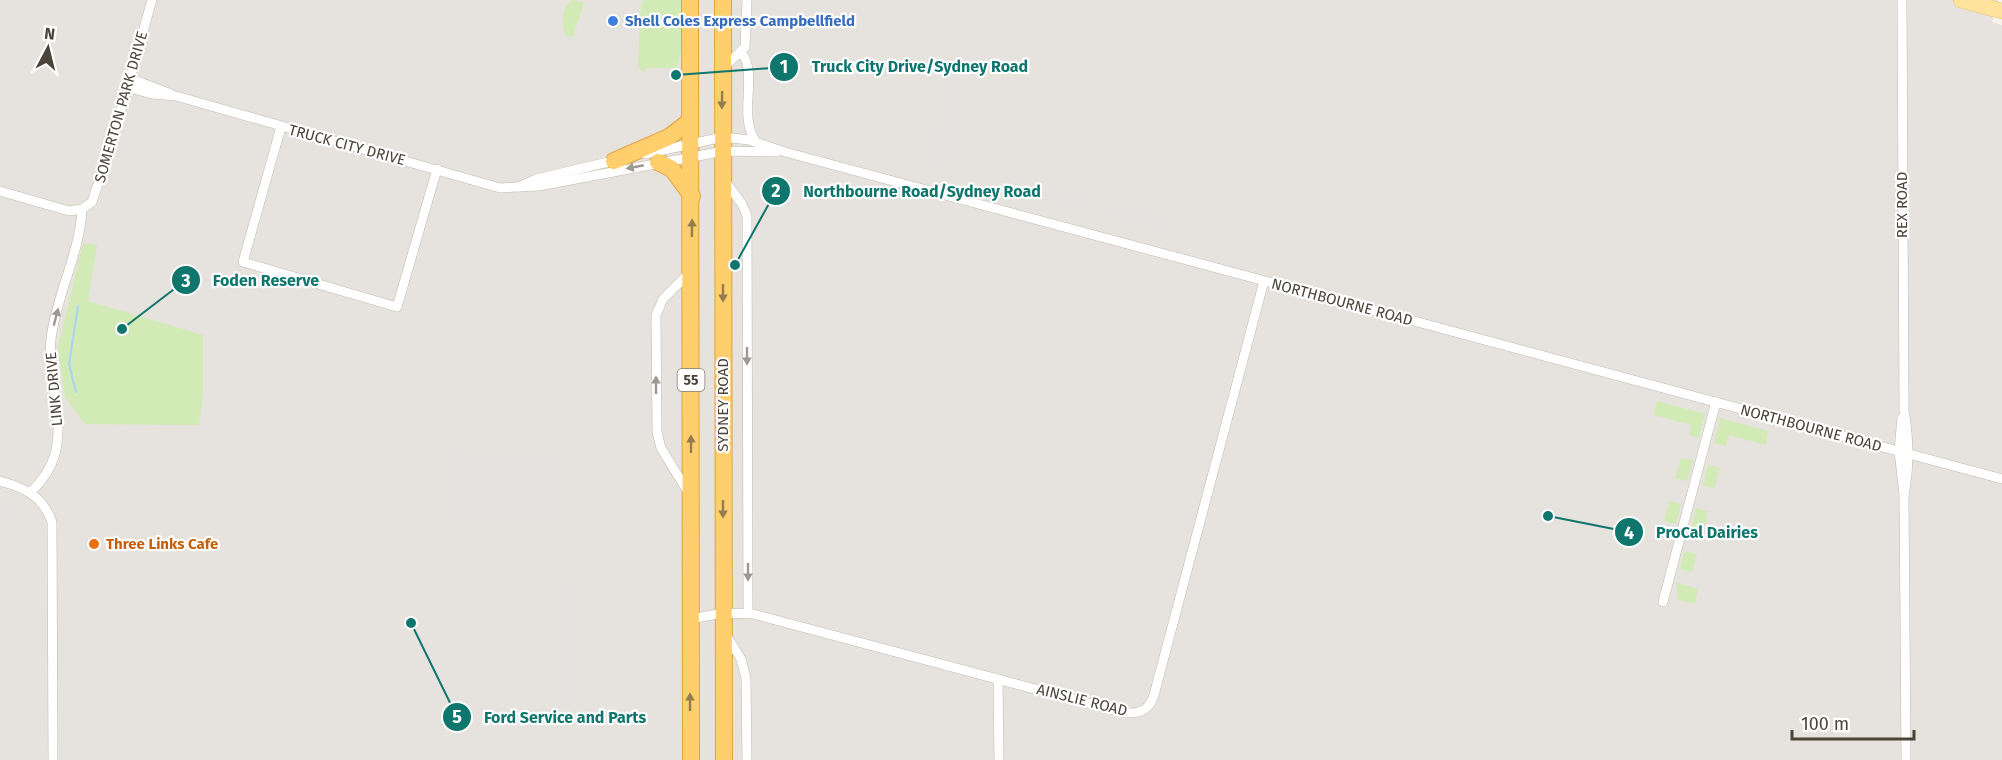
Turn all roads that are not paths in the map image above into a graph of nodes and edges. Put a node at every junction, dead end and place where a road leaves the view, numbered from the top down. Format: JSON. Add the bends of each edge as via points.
{"nodes":[{"id":1,"x":152,"y":0,"type":"edge"},
{"id":2,"x":690,"y":0,"type":"edge"},
{"id":3,"x":723,"y":0,"type":"edge"},
{"id":4,"x":747,"y":0,"type":"edge"},
{"id":5,"x":1902,"y":0,"type":"edge"},
{"id":6,"x":1966,"y":1,"type":"edge"},
{"id":7,"x":2002,"y":11,"type":"edge"},
{"id":8,"x":741,"y":52,"type":"junction"},
{"id":9,"x":723,"y":68,"type":"junction"},
{"id":10,"x":128,"y":82,"type":"junction"},
{"id":11,"x":690,"y":121,"type":"junction"},
{"id":12,"x":281,"y":127,"type":"junction"},
{"id":13,"x":756,"y":142,"type":"junction"},
{"id":14,"x":723,"y":144,"type":"junction"},
{"id":15,"x":692,"y":150,"type":"junction"},
{"id":16,"x":785,"y":152,"type":"junction"},
{"id":17,"x":614,"y":160,"type":"junction"},
{"id":18,"x":658,"y":162,"type":"junction"},
{"id":19,"x":437,"y":170,"type":"junction"},
{"id":20,"x":723,"y":179,"type":"junction"},
{"id":21,"x":518,"y":187,"type":"junction"},
{"id":22,"x":0,"y":191,"type":"edge"},
{"id":23,"x":692,"y":196,"type":"junction"},
{"id":24,"x":82,"y":209,"type":"junction"},
{"id":25,"x":692,"y":271,"type":"junction"},
{"id":26,"x":1264,"y":281,"type":"junction"},
{"id":27,"x":1716,"y":402,"type":"junction"},
{"id":28,"x":1904,"y":410,"type":"junction"},
{"id":29,"x":1899,"y":451,"type":"junction"},
{"id":30,"x":1909,"y":454,"type":"junction"},
{"id":31,"x":2002,"y":478,"type":"edge"},
{"id":32,"x":0,"y":481,"type":"edge"},
{"id":33,"x":34,"y":494,"type":"junction"},
{"id":34,"x":1904,"y":494,"type":"junction"},
{"id":35,"x":691,"y":497,"type":"junction"},
{"id":36,"x":1663,"y":602,"type":"dead end"},
{"id":37,"x":723,"y":613,"type":"junction"},
{"id":38,"x":748,"y":613,"type":"junction"},
{"id":39,"x":690,"y":619,"type":"junction"},
{"id":40,"x":724,"y":631,"type":"junction"},
{"id":41,"x":998,"y":679,"type":"junction"},
{"id":42,"x":53,"y":760,"type":"edge"},
{"id":43,"x":691,"y":760,"type":"edge"},
{"id":44,"x":724,"y":760,"type":"edge"},
{"id":45,"x":747,"y":760,"type":"edge"},
{"id":46,"x":999,"y":760,"type":"edge"},
{"id":47,"x":1906,"y":760,"type":"edge"}],
"edges":[{"from":1,"to":10,"type":"street","name":"SOMERTON PARK DRIVE"},
{"from":2,"to":11,"type":"highway","number":"55"},
{"from":3,"to":9,"type":"highway","name":"SYDNEY ROAD","number":"55"},
{"from":4,"to":8,"type":"street","via":[[747,41]]},
{"from":5,"to":28,"type":"street","name":"REX ROAD"},
{"from":6,"to":7,"type":"main road"},
{"from":8,"to":9,"type":"street"},
{"from":8,"to":13,"type":"street","via":[[747,62],[747,128]]},
{"from":9,"to":14,"type":"highway","name":"SYDNEY ROAD","number":"55","one_way":true},
{"from":10,"to":12,"type":"street","name":"TRUCK CITY DRIVE","via":[[152,94],[176,96]]},
{"from":10,"to":24,"type":"street","name":"SOMERTON PARK DRIVE","via":[[97,191],[92,202]]},
{"from":11,"to":15,"type":"highway","number":"55"},
{"from":11,"to":17,"type":"highway","via":[[669,136]]},
{"from":12,"to":19,"type":"street","name":"TRUCK CITY DRIVE"},
{"from":12,"to":19,"type":"street","via":[[243,262],[397,307]]},
{"from":13,"to":14,"type":"street","name":"NORTHBOURNE ROAD"},
{"from":13,"to":16,"type":"street","name":"NORTHBOURNE ROAD"},
{"from":14,"to":15,"type":"street","name":"TRUCK CITY DRIVE"},
{"from":14,"to":16,"type":"street","name":"NORTHBOURNE ROAD"},
{"from":14,"to":20,"type":"highway","name":"SYDNEY ROAD","number":"55"},
{"from":15,"to":17,"type":"street","name":"TRUCK CITY DRIVE"},
{"from":15,"to":18,"type":"street","name":"TRUCK CITY DRIVE"},
{"from":15,"to":23,"type":"highway","number":"55"},
{"from":16,"to":26,"type":"street","name":"NORTHBOURNE ROAD"},
{"from":17,"to":21,"type":"street","name":"TRUCK CITY DRIVE"},
{"from":18,"to":21,"type":"street","name":"TRUCK CITY DRIVE","one_way":true},
{"from":18,"to":23,"type":"highway","via":[[672,169]]},
{"from":19,"to":21,"type":"street","name":"TRUCK CITY DRIVE","via":[[500,188]]},
{"from":20,"to":37,"type":"highway","name":"SYDNEY ROAD","number":"55","one_way":true},
{"from":20,"to":38,"type":"street","name":"SYDNEY ROAD","one_way":true,"via":[[747,216]]},
{"from":22,"to":24,"type":"street","via":[[62,210]]},
{"from":25,"to":23,"type":"highway","number":"55","one_way":true},
{"from":33,"to":24,"type":"street","name":"LINK DRIVE","one_way":true,"via":[[57,447],[51,337],[81,229]]},
{"from":35,"to":25,"type":"highway","number":"55","one_way":true},
{"from":35,"to":25,"type":"street","one_way":true,"via":[[661,448],[657,432],[656,315],[663,299]]},
{"from":26,"to":27,"type":"street","name":"NORTHBOURNE ROAD"},
{"from":26,"to":41,"type":"street","name":"AINSLIE ROAD","via":[[1150,705],[1137,713],[1125,713]]},
{"from":27,"to":29,"type":"street","name":"NORTHBOURNE ROAD"},
{"from":27,"to":36,"type":"street"},
{"from":28,"to":29,"type":"street","name":"REX ROAD"},
{"from":28,"to":30,"type":"street","name":"REX ROAD"},
{"from":29,"to":30,"type":"street","name":"NORTHBOURNE ROAD"},
{"from":29,"to":34,"type":"street","name":"NORTHBOURNE ROAD"},
{"from":30,"to":31,"type":"street","name":"NORTHBOURNE ROAD"},
{"from":30,"to":34,"type":"street","name":"NORTHBOURNE ROAD"},
{"from":32,"to":33,"type":"street"},
{"from":33,"to":42,"type":"street","via":[[49,514],[54,534]]},
{"from":34,"to":47,"type":"street","name":"NORTHBOURNE ROAD"},
{"from":35,"to":39,"type":"highway","number":"55"},
{"from":37,"to":38,"type":"street","name":"AINSLIE ROAD"},
{"from":37,"to":39,"type":"street","name":"AINSLIE ROAD"},
{"from":37,"to":40,"type":"highway","name":"SYDNEY ROAD","number":"55"},
{"from":38,"to":41,"type":"street","name":"AINSLIE ROAD"},
{"from":43,"to":39,"type":"highway","number":"55","one_way":true},
{"from":40,"to":44,"type":"highway","name":"SYDNEY ROAD","number":"55"},
{"from":40,"to":45,"type":"street","name":"SYDNEY ROAD","via":[[747,678]]},
{"from":41,"to":46,"type":"street"}]}
